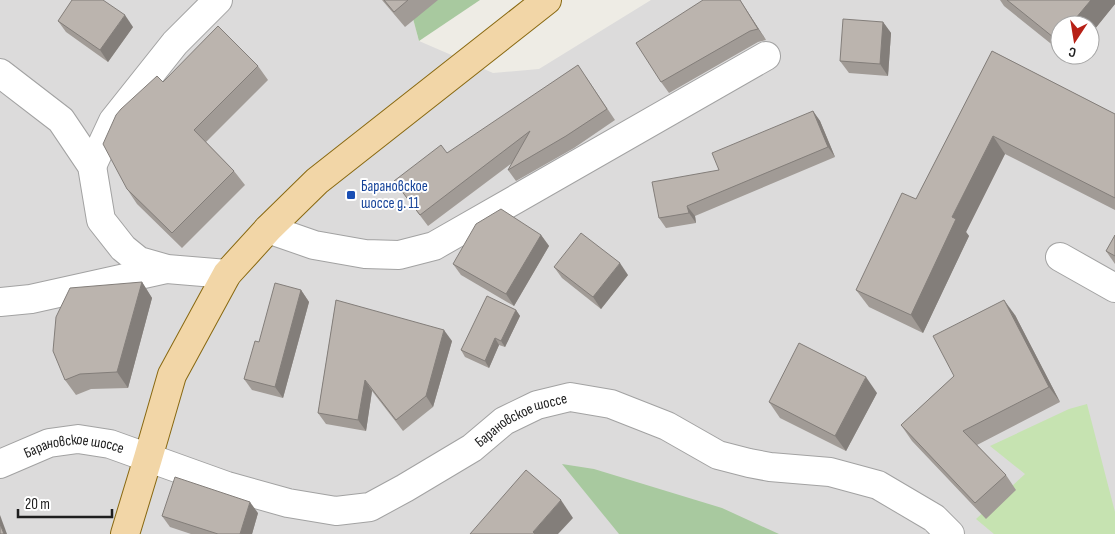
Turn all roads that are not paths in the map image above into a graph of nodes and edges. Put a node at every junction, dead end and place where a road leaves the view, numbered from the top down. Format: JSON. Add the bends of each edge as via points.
{"nodes":[{"id":1,"x":218,"y":0,"type":"edge"},
{"id":2,"x":547,"y":0,"type":"edge"},
{"id":3,"x":766,"y":56,"type":"dead end"},
{"id":4,"x":0,"y":73,"type":"edge"},
{"id":5,"x":92,"y":166,"type":"junction"},
{"id":6,"x":268,"y":229,"type":"junction"},
{"id":7,"x":1060,"y":257,"type":"dead end"},
{"id":8,"x":167,"y":269,"type":"junction"},
{"id":9,"x":227,"y":274,"type":"junction"},
{"id":10,"x":1115,"y":288,"type":"edge"},
{"id":11,"x":0,"y":302,"type":"edge"},
{"id":12,"x":148,"y":458,"type":"junction"},
{"id":13,"x":0,"y":464,"type":"edge"},
{"id":14,"x":125,"y":534,"type":"edge"},
{"id":15,"x":950,"y":534,"type":"edge"}],
"edges":[{"from":1,"to":5,"type":"street","via":[[175,43],[113,120]]},
{"from":2,"to":6,"type":"main road","name":"Барановское шоссе","via":[[317,181]]},
{"from":3,"to":6,"type":"street","via":[[434,246],[399,254],[365,254],[314,244]]},
{"from":4,"to":5,"type":"street","via":[[61,120]]},
{"from":5,"to":8,"type":"street","via":[[101,220],[123,248],[139,261]]},
{"from":6,"to":9,"type":"main road","name":"Барановское шоссе"},
{"from":7,"to":10,"type":"street"},
{"from":8,"to":9,"type":"street"},
{"from":8,"to":11,"type":"street","via":[[31,299]]},
{"from":9,"to":12,"type":"main road","name":"Барановское шоссе","via":[[172,375]]},
{"from":12,"to":13,"type":"street","name":"Барановское шоссе","via":[[110,444],[78,439],[50,443]]},
{"from":12,"to":14,"type":"main road","name":"Барановское шоссе"},
{"from":12,"to":15,"type":"street","name":"Барановское шоссе","via":[[227,486],[288,503],[336,511],[370,506],[472,448],[504,421],[537,405],[570,397],[611,404],[667,426],[725,457],[770,468],[830,472],[878,484],[934,518]]}]}
